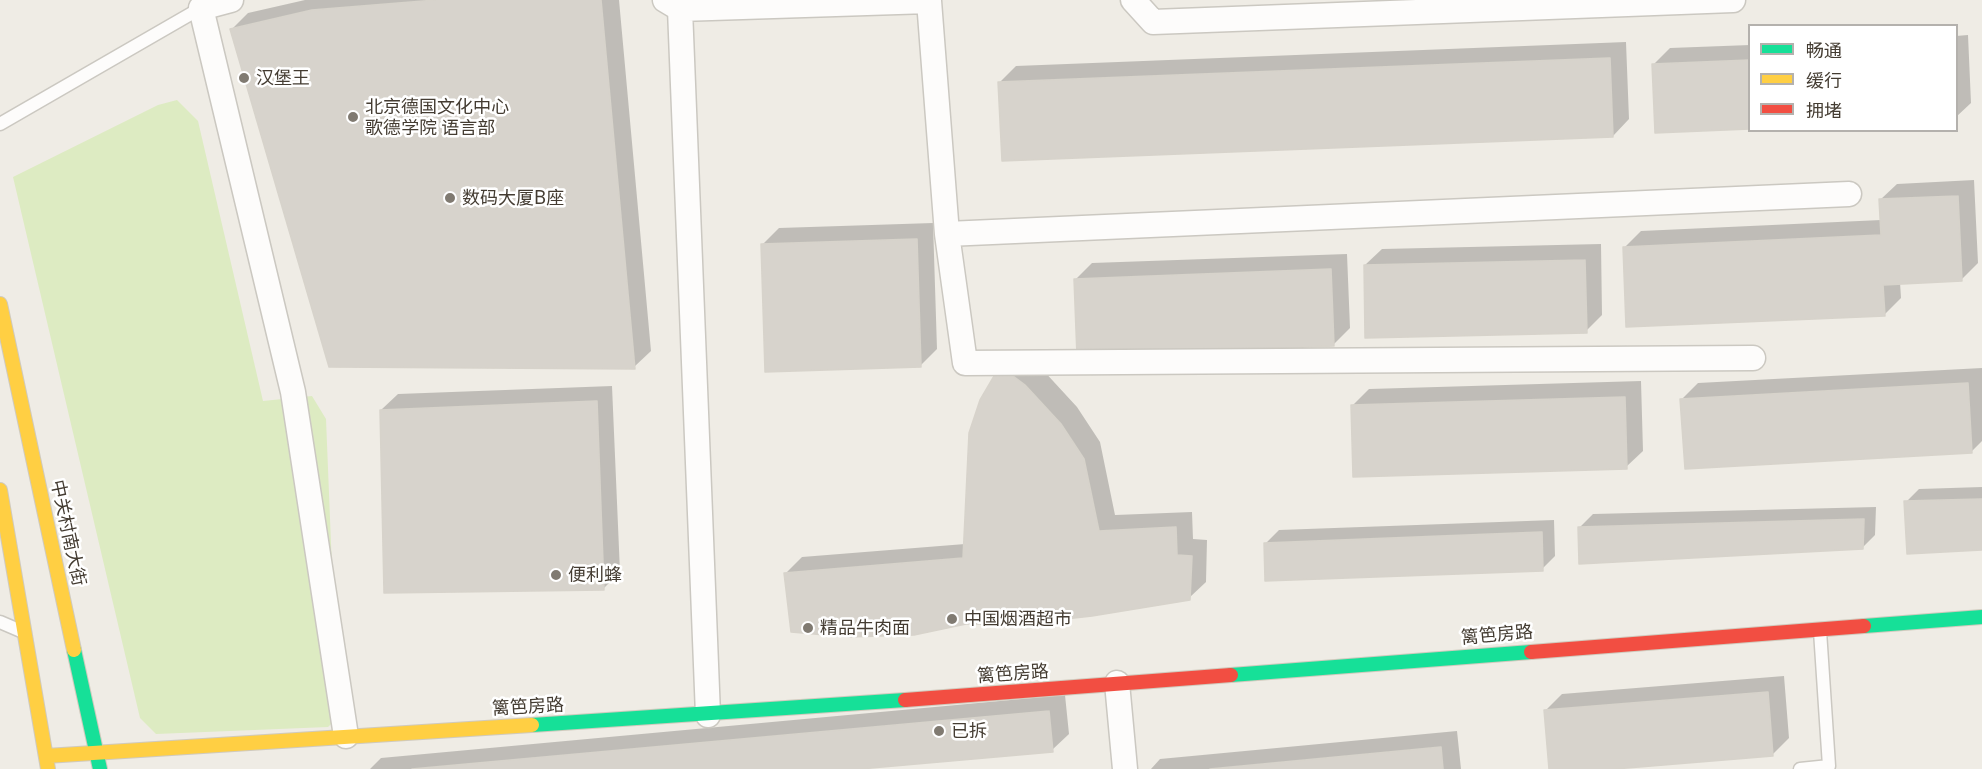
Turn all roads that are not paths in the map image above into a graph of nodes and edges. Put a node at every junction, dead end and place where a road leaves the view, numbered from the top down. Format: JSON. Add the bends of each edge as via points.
{"nodes":[{"id":1,"x":231,"y":0,"type":"edge"},
{"id":2,"x":929,"y":0,"type":"edge"},
{"id":3,"x":938,"y":0,"type":"edge"},
{"id":4,"x":1133,"y":0,"type":"edge"},
{"id":5,"x":1733,"y":0,"type":"edge"},
{"id":6,"x":201,"y":4,"type":"edge"},
{"id":7,"x":673,"y":4,"type":"edge"},
{"id":8,"x":0,"y":124,"type":"edge"},
{"id":9,"x":1849,"y":194,"type":"dead end"},
{"id":10,"x":947,"y":234,"type":"junction"},
{"id":11,"x":0,"y":304,"type":"edge"},
{"id":12,"x":1753,"y":358,"type":"dead end"},
{"id":13,"x":0,"y":490,"type":"edge"},
{"id":14,"x":1982,"y":617,"type":"edge"},
{"id":15,"x":0,"y":622,"type":"edge"},
{"id":16,"x":1820,"y":627,"type":"junction"},
{"id":17,"x":25,"y":633,"type":"junction"},
{"id":18,"x":1117,"y":683,"type":"junction"},
{"id":19,"x":708,"y":715,"type":"junction"},
{"id":20,"x":346,"y":736,"type":"junction"},
{"id":21,"x":97,"y":751,"type":"junction"},
{"id":22,"x":47,"y":762,"type":"edge"},
{"id":23,"x":100,"y":769,"type":"edge"},
{"id":24,"x":1125,"y":769,"type":"edge"},
{"id":25,"x":1800,"y":769,"type":"edge"}],
"edges":[{"from":1,"to":6,"type":"street"},
{"from":2,"to":3,"type":"street"},
{"from":2,"to":7,"type":"street"},
{"from":2,"to":10,"type":"street"},
{"from":4,"to":5,"type":"street","via":[[1154,22]]},
{"from":6,"to":8,"type":"lane"},
{"from":6,"to":20,"type":"street","via":[[293,392]]},
{"from":7,"to":19,"type":"street"},
{"from":9,"to":10,"type":"street"},
{"from":10,"to":12,"type":"street","via":[[965,363]]},
{"from":11,"to":21,"type":"street","name":"中关村南大街"},
{"from":13,"to":17,"type":"street"},
{"from":14,"to":16,"type":"street","name":"篱笆房路"},
{"from":15,"to":17,"type":"lane"},
{"from":16,"to":18,"type":"street","name":"篱笆房路"},
{"from":16,"to":25,"type":"lane","via":[[1829,766]]},
{"from":17,"to":22,"type":"street"},
{"from":18,"to":19,"type":"street","name":"篱笆房路"},
{"from":18,"to":24,"type":"street"},
{"from":19,"to":20,"type":"street","name":"篱笆房路"},
{"from":20,"to":21,"type":"street","name":"篱笆房路"},
{"from":21,"to":22,"type":"street","name":"篱笆房路"},
{"from":21,"to":23,"type":"street","name":"中关村南大街"}]}
